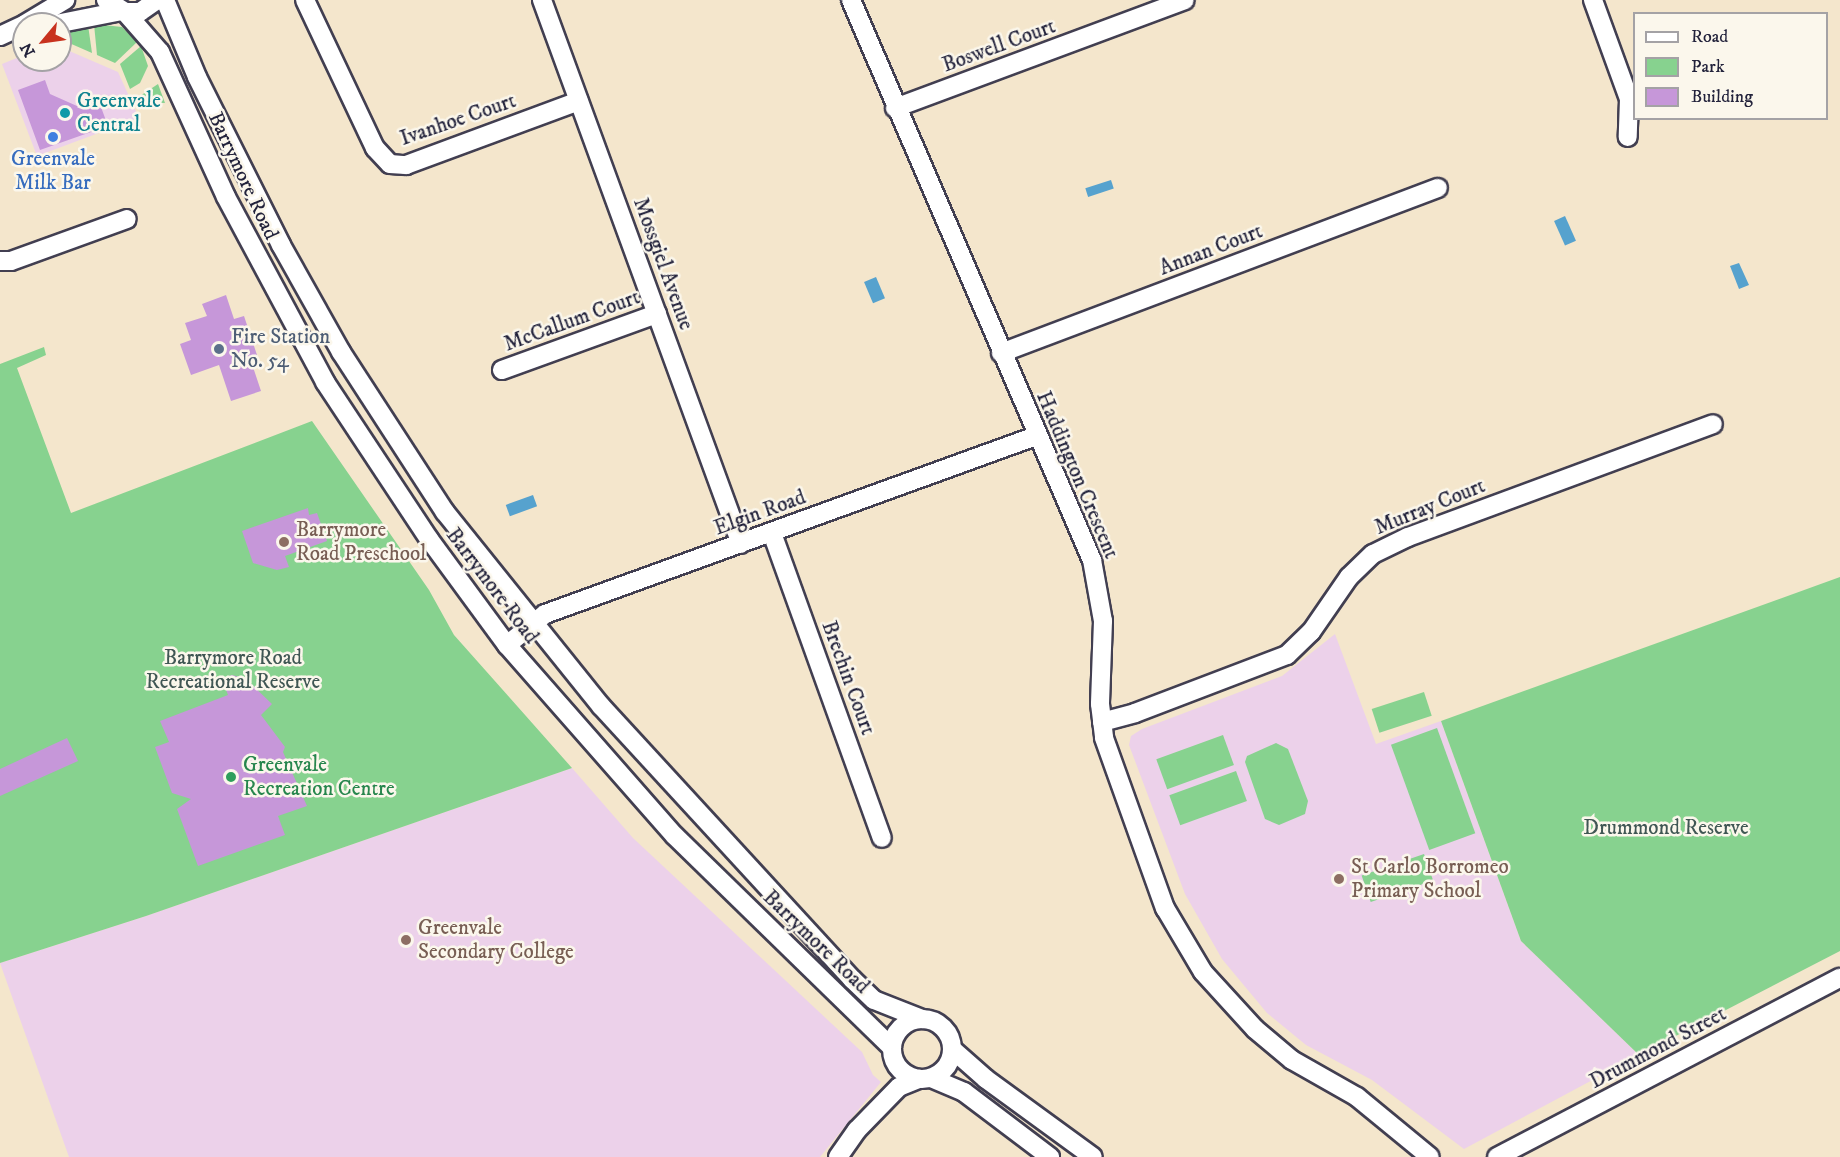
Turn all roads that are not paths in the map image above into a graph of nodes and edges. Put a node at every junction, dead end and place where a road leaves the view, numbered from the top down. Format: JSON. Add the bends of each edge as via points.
{"nodes":[{"id":1,"x":65,"y":0,"type":"edge"},
{"id":2,"x":157,"y":0,"type":"edge"},
{"id":3,"x":165,"y":0,"type":"edge"},
{"id":4,"x":305,"y":0,"type":"edge"},
{"id":5,"x":542,"y":0,"type":"edge"},
{"id":6,"x":851,"y":0,"type":"edge"},
{"id":7,"x":1185,"y":0,"type":"edge"},
{"id":8,"x":1593,"y":0,"type":"edge"},
{"id":9,"x":118,"y":8,"type":"edge"},
{"id":10,"x":46,"y":12,"type":"edge"},
{"id":11,"x":72,"y":20,"type":"edge"},
{"id":12,"x":579,"y":101,"type":"junction"},
{"id":13,"x":895,"y":108,"type":"junction"},
{"id":14,"x":1628,"y":137,"type":"dead end"},
{"id":15,"x":1438,"y":188,"type":"dead end"},
{"id":16,"x":127,"y":219,"type":"dead end"},
{"id":17,"x":0,"y":261,"type":"edge"},
{"id":18,"x":657,"y":314,"type":"junction"},
{"id":19,"x":1001,"y":353,"type":"junction"},
{"id":20,"x":502,"y":370,"type":"dead end"},
{"id":21,"x":1713,"y":424,"type":"dead end"},
{"id":22,"x":1036,"y":436,"type":"junction"},
{"id":23,"x":772,"y":533,"type":"junction"},
{"id":24,"x":741,"y":544,"type":"junction"},
{"id":25,"x":531,"y":622,"type":"junction"},
{"id":26,"x":507,"y":645,"type":"junction"},
{"id":27,"x":1102,"y":722,"type":"junction"},
{"id":28,"x":882,"y":837,"type":"dead end"},
{"id":29,"x":1840,"y":978,"type":"edge"},
{"id":30,"x":922,"y":1019,"type":"junction"},
{"id":31,"x":952,"y":1049,"type":"junction"},
{"id":32,"x":893,"y":1054,"type":"junction"},
{"id":33,"x":925,"y":1078,"type":"junction"},
{"id":34,"x":875,"y":1112,"type":"junction"},
{"id":35,"x":838,"y":1157,"type":"edge"},
{"id":36,"x":1050,"y":1157,"type":"edge"},
{"id":37,"x":1093,"y":1157,"type":"edge"},
{"id":38,"x":1430,"y":1157,"type":"edge"},
{"id":39,"x":1497,"y":1157,"type":"edge"}],
"edges":[{"from":1,"to":10,"type":"street"},
{"from":2,"to":9,"type":"street","via":[[140,12]]},
{"from":3,"to":25,"type":"street","name":"Barrymore Road","via":[[234,156],[341,352],[445,512]]},
{"from":4,"to":12,"type":"street","name":"Ivanhoe Court","via":[[375,148],[390,164],[406,165]]},
{"from":5,"to":12,"type":"street","name":"Mossgiel Avenue"},
{"from":6,"to":13,"type":"street","name":"Haddington Crescent"},
{"from":7,"to":13,"type":"street","name":"Boswell Court"},
{"from":8,"to":14,"type":"street","via":[[1629,99]]},
{"from":9,"to":11,"type":"street"},
{"from":9,"to":26,"type":"street","name":"Barrymore Road","via":[[160,52],[225,197],[325,382],[417,521]]},
{"from":12,"to":18,"type":"street","name":"Mossgiel Avenue"},
{"from":13,"to":19,"type":"street","name":"Haddington Crescent"},
{"from":15,"to":19,"type":"street","name":"Annan Court"},
{"from":16,"to":17,"type":"street","via":[[11,261]]},
{"from":18,"to":20,"type":"street","name":"McCallum Court"},
{"from":18,"to":24,"type":"street","name":"Mossgiel Avenue"},
{"from":19,"to":22,"type":"street","name":"Haddington Crescent"},
{"from":21,"to":27,"type":"street","name":"Murray Court","via":[[1408,537],[1373,554],[1349,577],[1311,632],[1287,655]]},
{"from":22,"to":23,"type":"street","name":"Elgin Road"},
{"from":22,"to":27,"type":"street","name":"Haddington Crescent","via":[[1092,561],[1104,638]]},
{"from":23,"to":24,"type":"street","name":"Elgin Road"},
{"from":23,"to":28,"type":"street","name":"Brechin Court"},
{"from":24,"to":25,"type":"street","name":"Elgin Road"},
{"from":25,"to":26,"type":"street","name":"Elgin Road"},
{"from":25,"to":30,"type":"street","name":"Barrymore Road","via":[[601,706],[852,979],[874,1000]]},
{"from":26,"to":32,"type":"street","name":"Barrymore Road","via":[[675,836]]},
{"from":27,"to":38,"type":"street","name":"Haddington Crescent","via":[[1105,746],[1165,908],[1203,972],[1233,1008],[1292,1060],[1357,1096]]},
{"from":29,"to":39,"type":"street","name":"Drummond Street"},
{"from":30,"to":31,"type":"street","via":[[944,1028]]},
{"from":30,"to":32,"type":"street","via":[[906,1023],[898,1031]]},
{"from":31,"to":33,"type":"street","via":[[946,1067]]},
{"from":31,"to":37,"type":"street","via":[[986,1079]]},
{"from":32,"to":33,"type":"street","via":[[908,1076]]},
{"from":32,"to":34,"type":"street","via":[[892,1081]]},
{"from":33,"to":34,"type":"street","via":[[899,1088]]},
{"from":33,"to":36,"type":"street","via":[[964,1092]]},
{"from":34,"to":35,"type":"street"}]}
